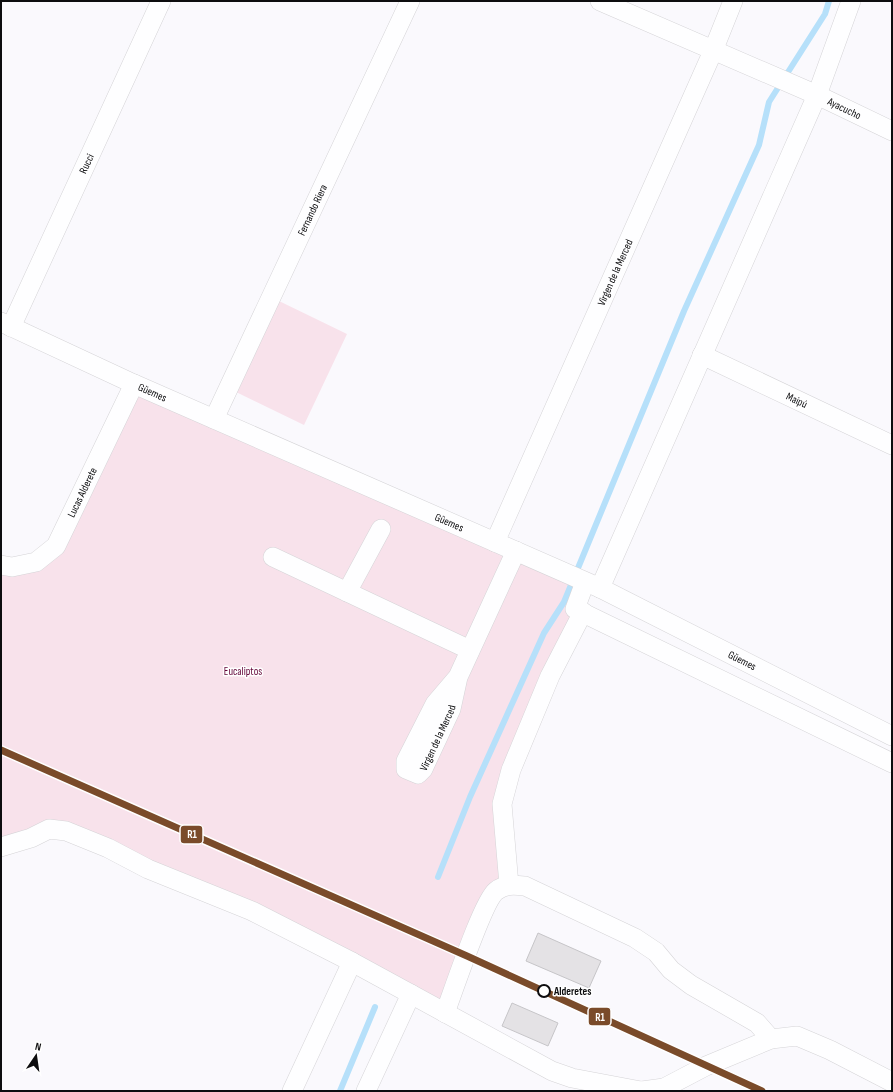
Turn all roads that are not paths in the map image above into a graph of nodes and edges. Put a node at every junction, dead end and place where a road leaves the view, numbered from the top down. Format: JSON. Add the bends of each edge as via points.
{"nodes":[{"id":1,"x":161,"y":1,"type":"edge"},
{"id":2,"x":410,"y":1,"type":"edge"},
{"id":3,"x":600,"y":1,"type":"edge"},
{"id":4,"x":733,"y":1,"type":"edge"},
{"id":5,"x":851,"y":1,"type":"edge"},
{"id":6,"x":713,"y":51,"type":"junction"},
{"id":7,"x":817,"y":95,"type":"junction"},
{"id":8,"x":892,"y":131,"type":"edge"},
{"id":9,"x":6,"y":324,"type":"edge"},
{"id":10,"x":702,"y":355,"type":"junction"},
{"id":11,"x":134,"y":384,"type":"junction"},
{"id":12,"x":214,"y":419,"type":"junction"},
{"id":13,"x":892,"y":445,"type":"edge"},
{"id":14,"x":381,"y":529,"type":"dead end"},
{"id":15,"x":495,"y":542,"type":"junction"},
{"id":16,"x":516,"y":551,"type":"junction"},
{"id":17,"x":273,"y":557,"type":"dead end"},
{"id":18,"x":1,"y":565,"type":"edge"},
{"id":19,"x":589,"y":583,"type":"junction"},
{"id":20,"x":347,"y":592,"type":"junction"},
{"id":21,"x":583,"y":612,"type":"junction"},
{"id":22,"x":470,"y":650,"type":"junction"},
{"id":23,"x":458,"y":677,"type":"dead end"},
{"id":24,"x":892,"y":736,"type":"edge"},
{"id":25,"x":892,"y":763,"type":"edge"},
{"id":26,"x":1,"y":847,"type":"edge"},
{"id":27,"x":509,"y":885,"type":"junction"},
{"id":28,"x":352,"y":962,"type":"junction"},
{"id":29,"x":410,"y":994,"type":"junction"},
{"id":30,"x":445,"y":1013,"type":"junction"},
{"id":31,"x":771,"y":1039,"type":"junction"},
{"id":32,"x":892,"y":1082,"type":"edge"},
{"id":33,"x":292,"y":1091,"type":"edge"},
{"id":34,"x":366,"y":1091,"type":"edge"},
{"id":35,"x":641,"y":1091,"type":"edge"}],
"edges":[{"from":1,"to":9,"type":"street","name":"Rucci"},
{"from":2,"to":12,"type":"street","name":"Fernando Riera"},
{"from":3,"to":6,"type":"street","name":"Ayacucho"},
{"from":4,"to":6,"type":"street","name":"Virgen de la Merced"},
{"from":5,"to":7,"type":"street"},
{"from":6,"to":7,"type":"street","name":"Ayacucho"},
{"from":6,"to":15,"type":"street","name":"Virgen de la Merced"},
{"from":7,"to":8,"type":"street","name":"Ayacucho"},
{"from":7,"to":10,"type":"street"},
{"from":9,"to":11,"type":"street","name":"Güemes"},
{"from":10,"to":13,"type":"street","name":"Maipú"},
{"from":10,"to":19,"type":"street"},
{"from":11,"to":12,"type":"street","name":"Güemes"},
{"from":11,"to":18,"type":"street","name":"Lucas Alderete","via":[[56,546],[36,562],[12,567]]},
{"from":12,"to":15,"type":"street","name":"Güemes"},
{"from":14,"to":20,"type":"street"},
{"from":15,"to":16,"type":"street","name":"Güemes"},
{"from":16,"to":19,"type":"street","name":"Güemes"},
{"from":16,"to":22,"type":"street"},
{"from":17,"to":20,"type":"street"},
{"from":19,"to":21,"type":"street","via":[[575,609]]},
{"from":19,"to":24,"type":"street","name":"Güemes"},
{"from":20,"to":22,"type":"street"},
{"from":21,"to":25,"type":"street"},
{"from":21,"to":27,"type":"street","via":[[550,676],[511,770],[502,804]]},
{"from":22,"to":23,"type":"street"},
{"from":26,"to":28,"type":"street","via":[[49,830],[66,831],[108,848],[148,869],[252,911]]},
{"from":27,"to":30,"type":"street","via":[[495,892],[484,910]]},
{"from":27,"to":31,"type":"street","via":[[525,886],[635,938],[656,952],[671,970],[691,986],[757,1023]]},
{"from":28,"to":29,"type":"street"},
{"from":28,"to":33,"type":"street"},
{"from":29,"to":30,"type":"street"},
{"from":29,"to":34,"type":"street"},
{"from":30,"to":35,"type":"street","via":[[552,1071],[572,1078]]},
{"from":31,"to":32,"type":"street","via":[[796,1036],[830,1050]]},
{"from":31,"to":35,"type":"street","via":[[706,1066],[664,1088]]}]}
